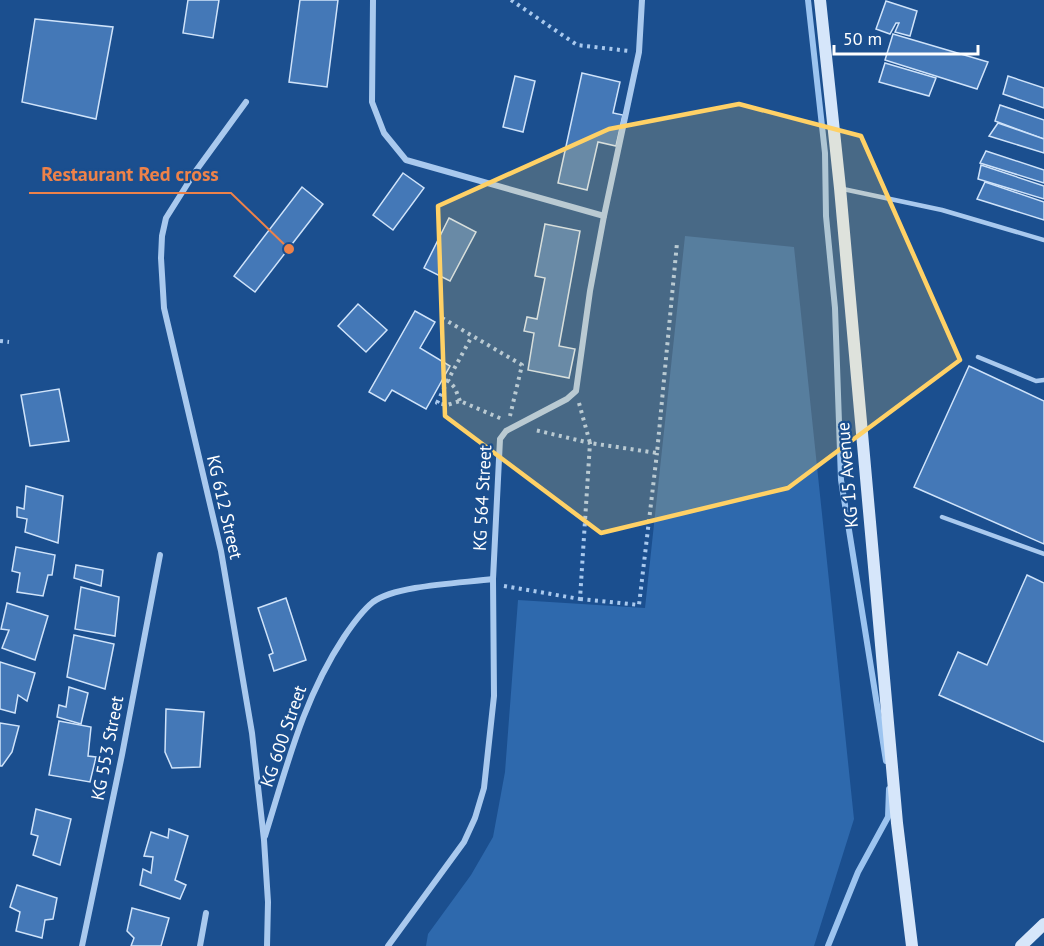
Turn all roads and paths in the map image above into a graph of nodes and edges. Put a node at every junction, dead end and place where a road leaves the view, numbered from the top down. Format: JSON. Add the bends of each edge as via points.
{"nodes":[{"id":1,"x":373,"y":0,"type":"edge"},
{"id":2,"x":511,"y":0,"type":"edge"},
{"id":3,"x":642,"y":0,"type":"edge"},
{"id":4,"x":820,"y":0,"type":"edge"},
{"id":5,"x":639,"y":52,"type":"junction"},
{"id":6,"x":246,"y":102,"type":"dead end"},
{"id":7,"x":840,"y":188,"type":"junction"},
{"id":8,"x":604,"y":216,"type":"junction"},
{"id":9,"x":1044,"y":240,"type":"edge"},
{"id":10,"x":677,"y":243,"type":"dead end"},
{"id":11,"x":442,"y":318,"type":"dead end"},
{"id":12,"x":472,"y":336,"type":"junction"},
{"id":13,"x":0,"y":341,"type":"edge"},
{"id":14,"x":9,"y":342,"type":"dead end"},
{"id":15,"x":978,"y":357,"type":"dead end"},
{"id":16,"x":448,"y":380,"type":"junction"},
{"id":17,"x":1044,"y":380,"type":"edge"},
{"id":18,"x":576,"y":391,"type":"junction"},
{"id":19,"x":460,"y":401,"type":"junction"},
{"id":20,"x":518,"y":425,"type":"junction"},
{"id":21,"x":590,"y":443,"type":"junction"},
{"id":22,"x":657,"y":453,"type":"junction"},
{"id":23,"x":942,"y":517,"type":"dead end"},
{"id":24,"x":1044,"y":554,"type":"edge"},
{"id":25,"x":160,"y":555,"type":"dead end"},
{"id":26,"x":493,"y":582,"type":"junction"},
{"id":27,"x":580,"y":599,"type":"junction"},
{"id":28,"x":264,"y":840,"type":"junction"},
{"id":29,"x":206,"y":913,"type":"dead end"},
{"id":30,"x":1044,"y":924,"type":"edge"},
{"id":31,"x":82,"y":946,"type":"edge"},
{"id":32,"x":200,"y":946,"type":"edge"},
{"id":33,"x":267,"y":946,"type":"edge"},
{"id":34,"x":388,"y":946,"type":"edge"},
{"id":35,"x":912,"y":946,"type":"edge"},
{"id":36,"x":1021,"y":946,"type":"edge"}],
"edges":[{"from":1,"to":8,"type":"street","via":[[372,102],[384,133],[406,160]]},
{"from":2,"to":5,"type":"path","via":[[577,45]]},
{"from":3,"to":5,"type":"street"},
{"from":4,"to":7,"type":"main road","name":"KG 15 Avenue"},
{"from":5,"to":8,"type":"street"},
{"from":6,"to":28,"type":"street","name":"KG 612 Street","via":[[166,218],[161,258],[164,308],[225,573],[252,733]]},
{"from":7,"to":9,"type":"lane","via":[[942,210]]},
{"from":7,"to":35,"type":"main road","name":"KG 15 Avenue","via":[[897,823]]},
{"from":8,"to":18,"type":"street"},
{"from":10,"to":22,"type":"path"},
{"from":11,"to":12,"type":"path"},
{"from":12,"to":16,"type":"path"},
{"from":12,"to":19,"type":"path","via":[[522,365],[509,422]]},
{"from":13,"to":14,"type":"path"},
{"from":15,"to":17,"type":"lane","via":[[1036,381]]},
{"from":16,"to":19,"type":"path"},
{"from":16,"to":19,"type":"path","via":[[437,403]]},
{"from":18,"to":20,"type":"street","name":"KG 564 Street"},
{"from":18,"to":21,"type":"path"},
{"from":20,"to":21,"type":"path"},
{"from":20,"to":26,"type":"street","name":"KG 564 Street","via":[[500,439]]},
{"from":21,"to":22,"type":"path"},
{"from":21,"to":27,"type":"path"},
{"from":22,"to":27,"type":"path","via":[[639,605]]},
{"from":23,"to":24,"type":"lane"},
{"from":25,"to":31,"type":"street","name":"KG 553 Street"},
{"from":26,"to":27,"type":"path"},
{"from":26,"to":28,"type":"street","name":"KG 600 Street","via":[[396,592],[374,602],[352,625],[304,712]]},
{"from":26,"to":34,"type":"street","name":"KG 564 Street","via":[[494,696],[484,788],[464,842]]},
{"from":28,"to":33,"type":"street","name":"KG 612 Street"},
{"from":29,"to":32,"type":"street"},
{"from":30,"to":36,"type":"main road"}]}
